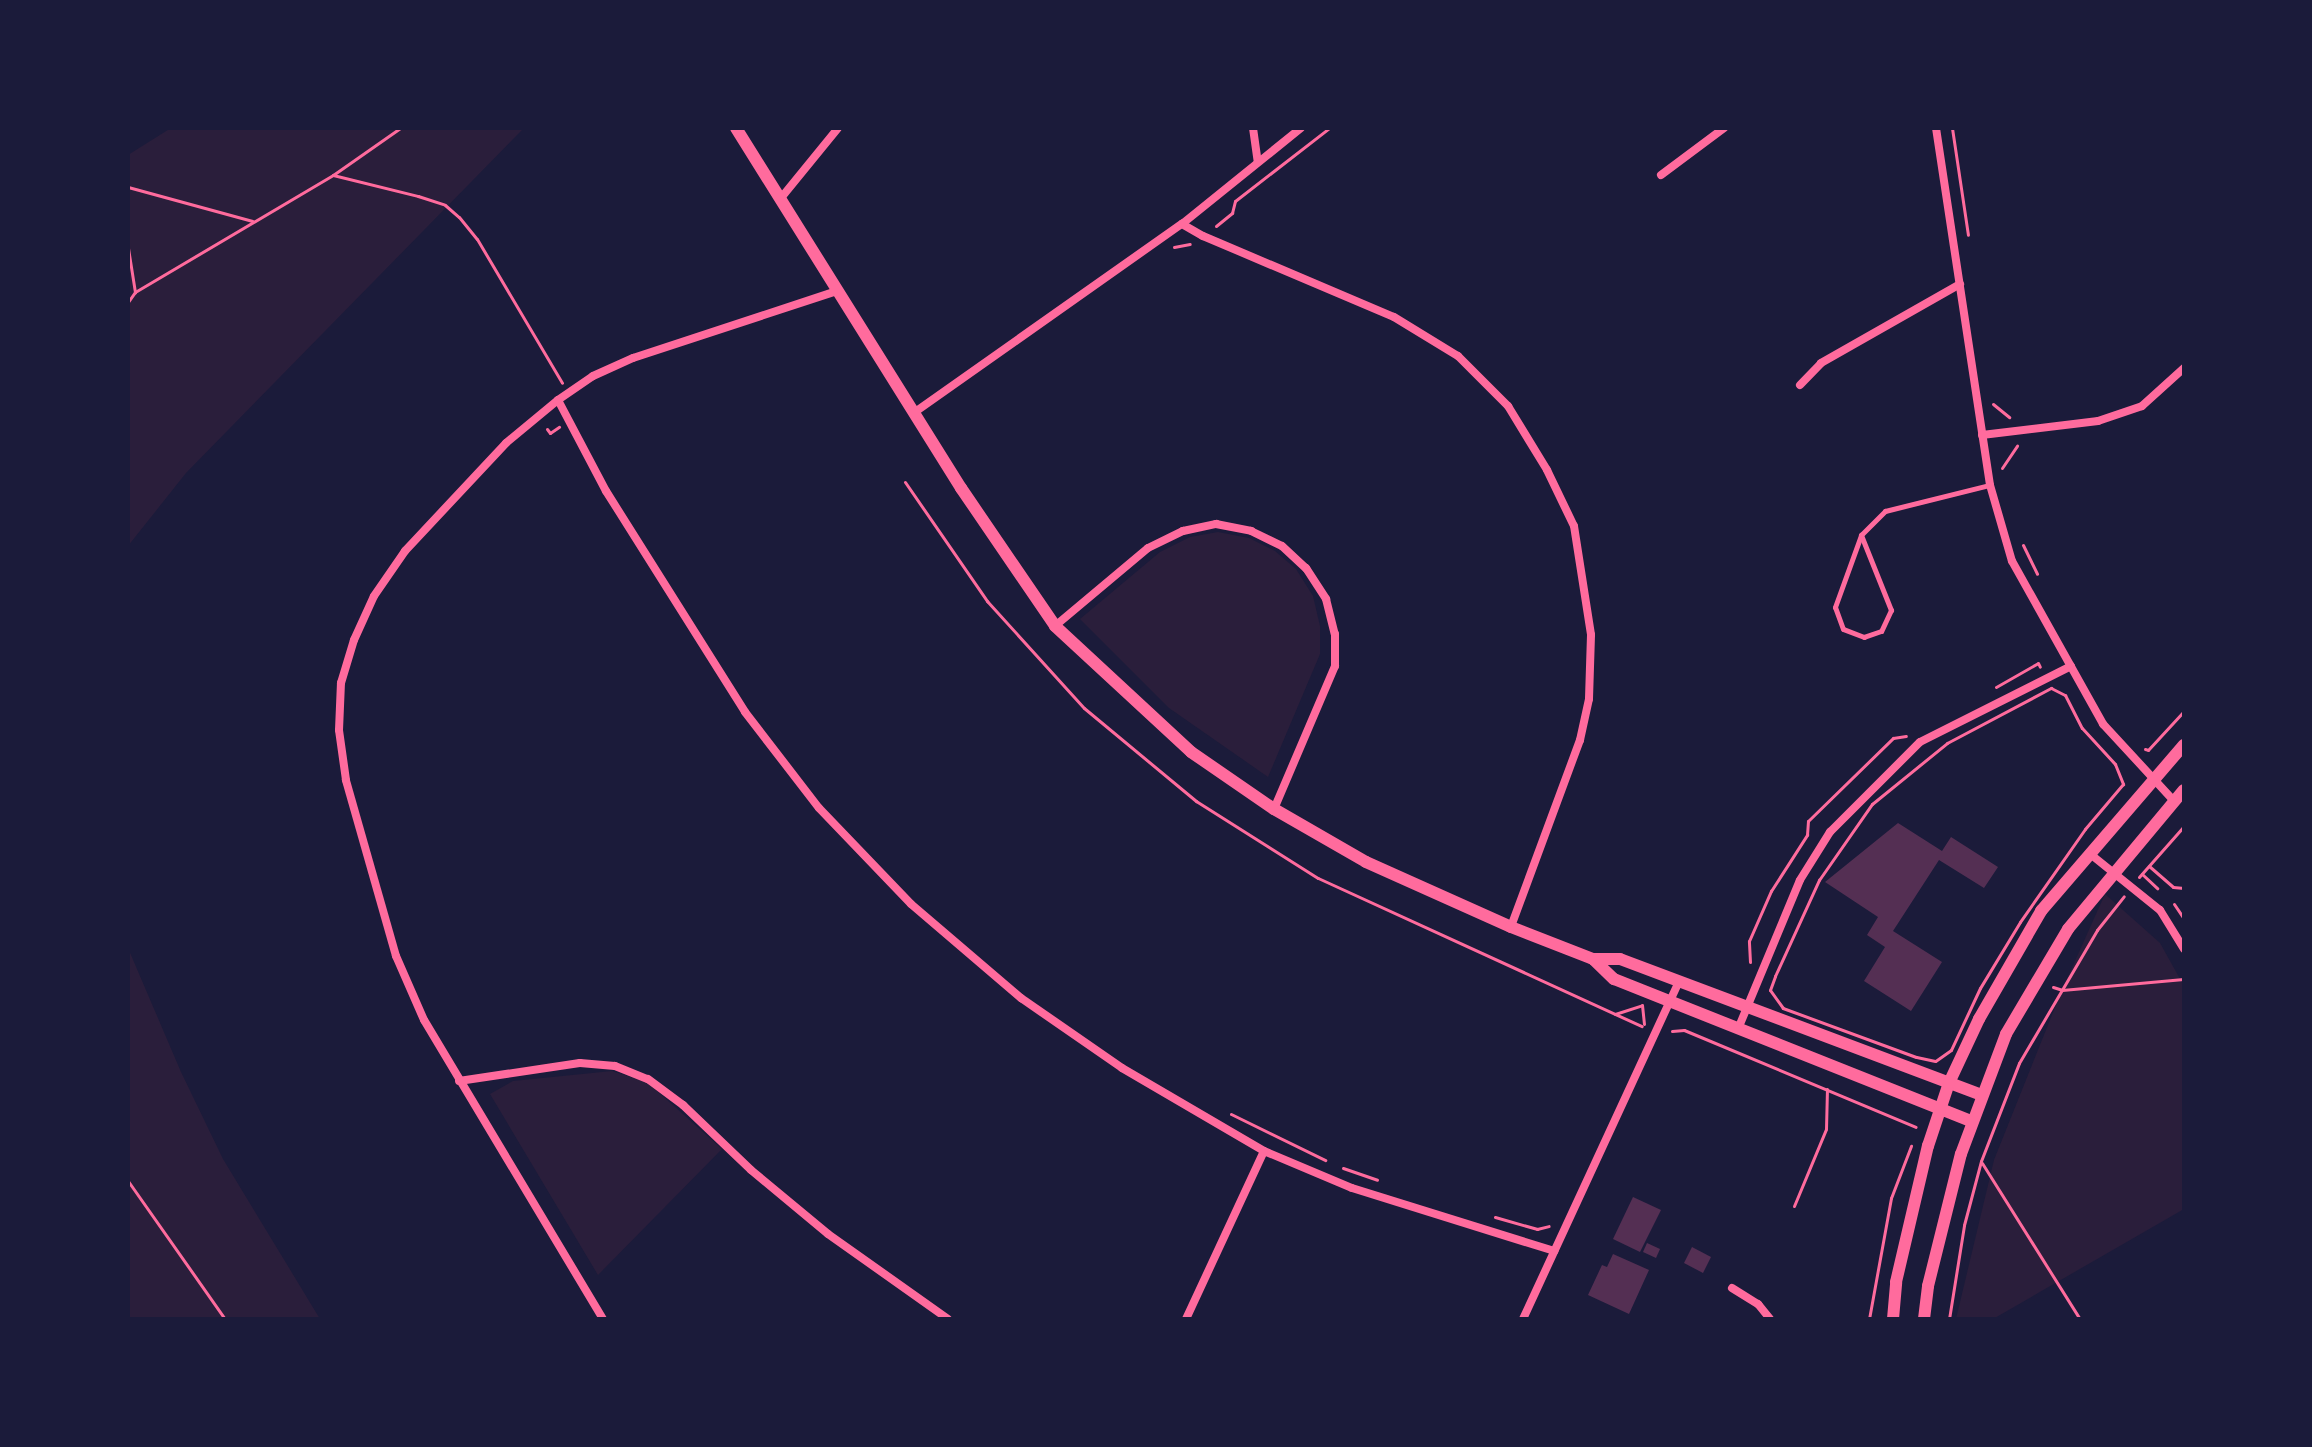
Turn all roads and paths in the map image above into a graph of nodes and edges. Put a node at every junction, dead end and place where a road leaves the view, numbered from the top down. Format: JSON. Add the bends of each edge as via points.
{"nodes":[{"id":1,"x":400,"y":128,"type":"edge"},
{"id":2,"x":736,"y":128,"type":"edge"},
{"id":3,"x":838,"y":128,"type":"edge"},
{"id":4,"x":1253,"y":128,"type":"edge"},
{"id":5,"x":1301,"y":128,"type":"edge"},
{"id":6,"x":1724,"y":128,"type":"edge"},
{"id":7,"x":1936,"y":128,"type":"edge"},
{"id":8,"x":1952,"y":128,"type":"edge"},
{"id":9,"x":1258,"y":162,"type":"junction"},
{"id":10,"x":333,"y":175,"type":"junction"},
{"id":11,"x":1661,"y":175,"type":"dead end"},
{"id":12,"x":128,"y":187,"type":"edge"},
{"id":13,"x":781,"y":198,"type":"junction"},
{"id":14,"x":252,"y":221,"type":"junction"},
{"id":15,"x":1182,"y":224,"type":"junction"},
{"id":16,"x":1968,"y":239,"type":"dead end"},
{"id":17,"x":128,"y":248,"type":"edge"},
{"id":18,"x":1960,"y":284,"type":"junction"},
{"id":19,"x":837,"y":291,"type":"junction"},
{"id":20,"x":135,"y":292,"type":"junction"},
{"id":21,"x":128,"y":302,"type":"edge"},
{"id":22,"x":2184,"y":368,"type":"edge"},
{"id":23,"x":1800,"y":385,"type":"dead end"},
{"id":24,"x":1991,"y":391,"type":"dead end"},
{"id":25,"x":569,"y":393,"type":"junction"},
{"id":26,"x":558,"y":400,"type":"junction"},
{"id":27,"x":915,"y":412,"type":"junction"},
{"id":28,"x":2030,"y":429,"type":"junction"},
{"id":29,"x":1982,"y":435,"type":"junction"},
{"id":30,"x":2001,"y":468,"type":"dead end"},
{"id":31,"x":1990,"y":485,"type":"junction"},
{"id":32,"x":1861,"y":535,"type":"junction"},
{"id":33,"x":2021,"y":539,"type":"dead end"},
{"id":34,"x":2039,"y":579,"type":"dead end"},
{"id":35,"x":1055,"y":626,"type":"junction"},
{"id":36,"x":2071,"y":666,"type":"junction"},
{"id":37,"x":2184,"y":711,"type":"edge"},
{"id":38,"x":2184,"y":745,"type":"edge"},
{"id":39,"x":2141,"y":746,"type":"dead end"},
{"id":40,"x":2153,"y":777,"type":"junction"},
{"id":41,"x":2184,"y":790,"type":"edge"},
{"id":42,"x":2174,"y":801,"type":"junction"},
{"id":43,"x":1274,"y":809,"type":"junction"},
{"id":44,"x":2184,"y":826,"type":"edge"},
{"id":45,"x":2088,"y":853,"type":"junction"},
{"id":46,"x":2149,"y":866,"type":"junction"},
{"id":47,"x":2114,"y":873,"type":"junction"},
{"id":48,"x":2131,"y":886,"type":"junction"},
{"id":49,"x":2184,"y":888,"type":"edge"},
{"id":50,"x":1511,"y":927,"type":"junction"},
{"id":51,"x":2184,"y":949,"type":"edge"},
{"id":52,"x":1593,"y":959,"type":"junction"},
{"id":53,"x":2002,"y":962,"type":"junction"},
{"id":54,"x":2184,"y":979,"type":"edge"},
{"id":55,"x":1679,"y":981,"type":"junction"},
{"id":56,"x":2034,"y":982,"type":"junction"},
{"id":57,"x":2062,"y":990,"type":"junction"},
{"id":58,"x":1670,"y":1001,"type":"junction"},
{"id":59,"x":1747,"y":1007,"type":"junction"},
{"id":60,"x":1615,"y":1014,"type":"dead end"},
{"id":61,"x":1644,"y":1027,"type":"dead end"},
{"id":62,"x":1738,"y":1029,"type":"junction"},
{"id":63,"x":459,"y":1081,"type":"junction"},
{"id":64,"x":1949,"y":1083,"type":"junction"},
{"id":65,"x":1827,"y":1089,"type":"dead end"},
{"id":66,"x":1981,"y":1095,"type":"junction"},
{"id":67,"x":1219,"y":1108,"type":"dead end"},
{"id":68,"x":1940,"y":1109,"type":"junction"},
{"id":69,"x":1970,"y":1121,"type":"junction"},
{"id":70,"x":1919,"y":1143,"type":"dead end"},
{"id":71,"x":1264,"y":1151,"type":"junction"},
{"id":72,"x":1981,"y":1161,"type":"junction"},
{"id":73,"x":1378,"y":1180,"type":"dead end"},
{"id":74,"x":128,"y":1181,"type":"edge"},
{"id":75,"x":1794,"y":1206,"type":"dead end"},
{"id":76,"x":1493,"y":1216,"type":"dead end"},
{"id":77,"x":1554,"y":1219,"type":"dead end"},
{"id":78,"x":1554,"y":1251,"type":"junction"},
{"id":79,"x":1732,"y":1288,"type":"dead end"},
{"id":80,"x":225,"y":1319,"type":"edge"},
{"id":81,"x":603,"y":1319,"type":"edge"},
{"id":82,"x":948,"y":1319,"type":"edge"},
{"id":83,"x":1186,"y":1319,"type":"edge"},
{"id":84,"x":1523,"y":1319,"type":"edge"},
{"id":85,"x":1770,"y":1319,"type":"edge"},
{"id":86,"x":1869,"y":1319,"type":"edge"},
{"id":87,"x":1893,"y":1319,"type":"edge"},
{"id":88,"x":1924,"y":1319,"type":"edge"},
{"id":89,"x":1949,"y":1319,"type":"edge"},
{"id":90,"x":2080,"y":1319,"type":"edge"}],
"edges":[{"from":1,"to":10,"type":"path"},
{"from":2,"to":13,"type":"street"},
{"from":3,"to":13,"type":"street"},
{"from":4,"to":9,"type":"street"},
{"from":5,"to":9,"type":"street"},
{"from":6,"to":11,"type":"street"},
{"from":7,"to":18,"type":"street"},
{"from":8,"to":16,"type":"path"},
{"from":9,"to":15,"type":"street"},
{"from":10,"to":14,"type":"path"},
{"from":10,"to":25,"type":"path","via":[[432,200],[459,217]]},
{"from":12,"to":14,"type":"path"},
{"from":13,"to":19,"type":"street"},
{"from":14,"to":20,"type":"path"},
{"from":15,"to":27,"type":"street"},
{"from":15,"to":50,"type":"street","via":[[1394,317],[1458,356],[1508,406],[1574,526],[1591,635],[1589,699],[1580,740]]},
{"from":17,"to":20,"type":"path"},
{"from":18,"to":23,"type":"street","via":[[1821,363]]},
{"from":18,"to":29,"type":"street"},
{"from":19,"to":25,"type":"street","via":[[633,358]]},
{"from":19,"to":27,"type":"street"},
{"from":20,"to":21,"type":"path"},
{"from":22,"to":28,"type":"street","via":[[2142,406],[2098,421]]},
{"from":24,"to":28,"type":"path","via":[[2001,413],[2028,416]]},
{"from":25,"to":26,"type":"street"},
{"from":26,"to":63,"type":"street","via":[[506,443],[405,551],[374,596],[341,683],[339,730],[346,780],[367,863],[396,956]]},
{"from":26,"to":71,"type":"street","via":[[674,603],[745,712],[819,808],[911,904],[1021,998],[1122,1068]]},
{"from":27,"to":35,"type":"street"},
{"from":28,"to":29,"type":"street"},
{"from":28,"to":30,"type":"path","via":[[2031,441],[2014,447]]},
{"from":29,"to":31,"type":"street"},
{"from":31,"to":32,"type":"lane","via":[[1885,511]]},
{"from":31,"to":36,"type":"street","via":[[2012,561]]},
{"from":32,"to":32,"type":"lane","via":[[1835,607],[1843,629],[1864,637],[1881,631],[1891,610]]},
{"from":33,"to":34,"type":"path"},
{"from":35,"to":43,"type":"street","via":[[1191,752]]},
{"from":35,"to":43,"type":"street","via":[[1148,548],[1183,531],[1216,524],[1251,531],[1282,546],[1306,568],[1326,599],[1335,634],[1335,666]]},
{"from":36,"to":40,"type":"street","via":[[2103,724]]},
{"from":36,"to":59,"type":"street","via":[[1920,742],[1865,795],[1830,832],[1800,880]]},
{"from":37,"to":39,"type":"path","via":[[2148,750]]},
{"from":38,"to":40,"type":"street"},
{"from":40,"to":42,"type":"street"},
{"from":40,"to":45,"type":"street"},
{"from":41,"to":42,"type":"street"},
{"from":42,"to":47,"type":"street"},
{"from":43,"to":50,"type":"street","via":[[1366,862]]},
{"from":44,"to":46,"type":"path"},
{"from":45,"to":47,"type":"street"},
{"from":45,"to":53,"type":"street"},
{"from":46,"to":48,"type":"path"},
{"from":46,"to":49,"type":"path","via":[[2173,887]]},
{"from":47,"to":48,"type":"street"},
{"from":47,"to":56,"type":"street"},
{"from":48,"to":51,"type":"street","via":[[2160,910]]},
{"from":48,"to":57,"type":"path","via":[[2097,930]]},
{"from":50,"to":52,"type":"street"},
{"from":52,"to":55,"type":"street","via":[[1620,959]]},
{"from":52,"to":58,"type":"street","via":[[1614,979]]},
{"from":53,"to":53,"type":"path","via":[[2085,829],[2123,784],[2115,764],[2082,728],[2065,695],[2051,688],[1947,743],[1872,804],[1819,880],[1770,990],[1783,1008],[1935,1061],[1951,1050]]},
{"from":53,"to":64,"type":"street"},
{"from":54,"to":57,"type":"path"},
{"from":55,"to":58,"type":"street"},
{"from":55,"to":59,"type":"street"},
{"from":56,"to":57,"type":"path"},
{"from":56,"to":66,"type":"street"},
{"from":57,"to":72,"type":"path","via":[[2019,1063]]},
{"from":58,"to":62,"type":"street"},
{"from":58,"to":78,"type":"street"},
{"from":59,"to":62,"type":"street"},
{"from":59,"to":64,"type":"street"},
{"from":60,"to":61,"type":"path","via":[[1642,1005]]},
{"from":62,"to":68,"type":"street"},
{"from":63,"to":81,"type":"street"},
{"from":63,"to":82,"type":"street","via":[[580,1063],[615,1066],[648,1079],[828,1234]]},
{"from":64,"to":66,"type":"street"},
{"from":64,"to":68,"type":"street"},
{"from":65,"to":75,"type":"path","via":[[1826,1129]]},
{"from":66,"to":69,"type":"street"},
{"from":67,"to":73,"type":"path"},
{"from":68,"to":69,"type":"street"},
{"from":68,"to":87,"type":"street","via":[[1914,1196]]},
{"from":69,"to":88,"type":"street"},
{"from":70,"to":86,"type":"path","via":[[1908,1147],[1891,1198]]},
{"from":71,"to":78,"type":"street","via":[[1352,1188]]},
{"from":71,"to":83,"type":"street"},
{"from":72,"to":89,"type":"path"},
{"from":72,"to":90,"type":"path"},
{"from":74,"to":80,"type":"path"},
{"from":76,"to":77,"type":"path","via":[[1537,1229],[1549,1227]]},
{"from":78,"to":84,"type":"street"},
{"from":79,"to":85,"type":"street","via":[[1758,1304]]}]}
